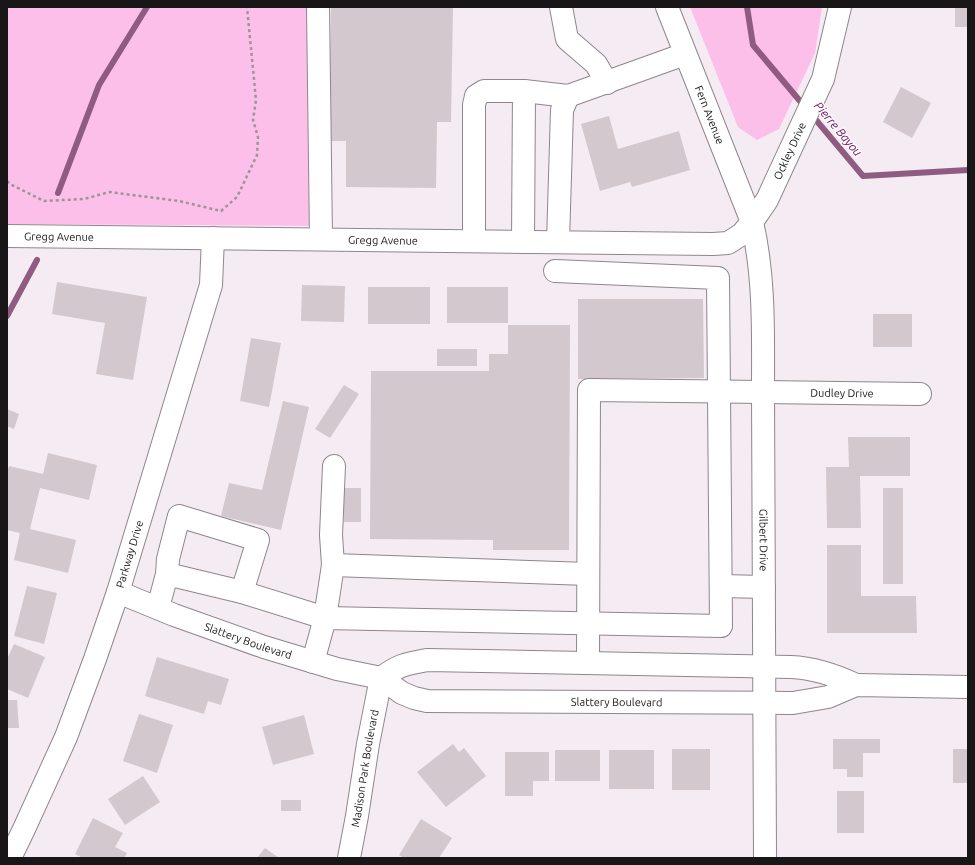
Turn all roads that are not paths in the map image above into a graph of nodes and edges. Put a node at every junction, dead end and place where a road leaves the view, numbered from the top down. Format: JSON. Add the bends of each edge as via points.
{"nodes":[{"id":1,"x":318,"y":7,"type":"edge"},
{"id":2,"x":561,"y":7,"type":"edge"},
{"id":3,"x":666,"y":7,"type":"edge"},
{"id":4,"x":840,"y":7,"type":"edge"},
{"id":5,"x":685,"y":54,"type":"junction"},
{"id":6,"x":607,"y":82,"type":"junction"},
{"id":7,"x":524,"y":91,"type":"junction"},
{"id":8,"x":568,"y":96,"type":"junction"},
{"id":9,"x":752,"y":222,"type":"junction"},
{"id":10,"x":7,"y":236,"type":"edge"},
{"id":11,"x":213,"y":238,"type":"junction"},
{"id":12,"x":321,"y":240,"type":"junction"},
{"id":13,"x":474,"y":241,"type":"junction"},
{"id":14,"x":523,"y":242,"type":"junction"},
{"id":15,"x":558,"y":242,"type":"junction"},
{"id":16,"x":645,"y":243,"type":"junction"},
{"id":17,"x":555,"y":271,"type":"dead end"},
{"id":18,"x":644,"y":275,"type":"junction"},
{"id":19,"x":718,"y":392,"type":"junction"},
{"id":20,"x":763,"y":392,"type":"junction"},
{"id":21,"x":920,"y":394,"type":"dead end"},
{"id":22,"x":334,"y":466,"type":"dead end"},
{"id":23,"x":333,"y":565,"type":"junction"},
{"id":24,"x":167,"y":574,"type":"junction"},
{"id":25,"x":588,"y":574,"type":"junction"},
{"id":26,"x":721,"y":586,"type":"junction"},
{"id":27,"x":764,"y":587,"type":"junction"},
{"id":28,"x":118,"y":592,"type":"junction"},
{"id":29,"x":242,"y":592,"type":"junction"},
{"id":30,"x":158,"y":608,"type":"junction"},
{"id":31,"x":325,"y":618,"type":"junction"},
{"id":32,"x":588,"y":622,"type":"junction"},
{"id":33,"x":314,"y":662,"type":"junction"},
{"id":34,"x":588,"y":663,"type":"junction"},
{"id":35,"x":764,"y":666,"type":"junction"},
{"id":36,"x":381,"y":678,"type":"junction"},
{"id":37,"x":856,"y":685,"type":"junction"},
{"id":38,"x":968,"y":687,"type":"edge"},
{"id":39,"x":764,"y":703,"type":"junction"},
{"id":40,"x":10,"y":858,"type":"edge"},
{"id":41,"x":349,"y":858,"type":"edge"},
{"id":42,"x":765,"y":858,"type":"edge"}],
"edges":[{"from":1,"to":12,"type":"street"},
{"from":2,"to":6,"type":"street","via":[[567,39],[596,64]]},
{"from":3,"to":5,"type":"street","name":"Fern Avenue"},
{"from":4,"to":9,"type":"street","name":"Ockley Drive","via":[[823,79],[767,200]]},
{"from":5,"to":6,"type":"street"},
{"from":5,"to":9,"type":"street","name":"Fern Avenue"},
{"from":6,"to":8,"type":"street"},
{"from":7,"to":8,"type":"street"},
{"from":7,"to":13,"type":"street","via":[[484,91],[476,96]]},
{"from":7,"to":14,"type":"street"},
{"from":8,"to":15,"type":"street","via":[[562,110]]},
{"from":9,"to":16,"type":"street","name":"Gregg Avenue","via":[[742,234],[728,243]]},
{"from":9,"to":20,"type":"street","name":"Gilbert Drive","via":[[760,264]]},
{"from":10,"to":11,"type":"street","name":"Gregg Avenue"},
{"from":11,"to":12,"type":"street","name":"Gregg Avenue"},
{"from":11,"to":28,"type":"street","name":"Parkway Drive","via":[[211,285]]},
{"from":12,"to":13,"type":"street","name":"Gregg Avenue"},
{"from":13,"to":14,"type":"street","name":"Gregg Avenue"},
{"from":14,"to":15,"type":"street","name":"Gregg Avenue"},
{"from":15,"to":16,"type":"street","name":"Gregg Avenue"},
{"from":16,"to":18,"type":"street"},
{"from":17,"to":18,"type":"street"},
{"from":18,"to":19,"type":"street","via":[[718,278]]},
{"from":19,"to":20,"type":"street","name":"Dudley Drive"},
{"from":19,"to":25,"type":"street","name":"Dudley Drive","via":[[589,390]]},
{"from":19,"to":26,"type":"street"},
{"from":20,"to":21,"type":"street","name":"Dudley Drive"},
{"from":20,"to":27,"type":"street","name":"Gilbert Drive"},
{"from":22,"to":23,"type":"street","via":[[331,535]]},
{"from":23,"to":25,"type":"street"},
{"from":23,"to":31,"type":"street"},
{"from":24,"to":29,"type":"street"},
{"from":24,"to":29,"type":"street","via":[[168,559],[179,516],[258,540]]},
{"from":24,"to":30,"type":"street"},
{"from":25,"to":32,"type":"street"},
{"from":26,"to":27,"type":"street"},
{"from":26,"to":32,"type":"street","via":[[721,626]]},
{"from":27,"to":35,"type":"street","name":"Gilbert Drive"},
{"from":28,"to":30,"type":"street","name":"Slattery Boulevard"},
{"from":28,"to":40,"type":"street","name":"Parkway Drive","via":[[66,737]]},
{"from":29,"to":31,"type":"street"},
{"from":30,"to":33,"type":"street","name":"Slattery Boulevard","via":[[264,647]]},
{"from":31,"to":32,"type":"street"},
{"from":31,"to":33,"type":"street"},
{"from":32,"to":34,"type":"street"},
{"from":33,"to":36,"type":"street","name":"Slattery Boulevard"},
{"from":34,"to":35,"type":"street","name":"Slattery Boulevard"},
{"from":34,"to":36,"type":"street","name":"Slattery Boulevard","via":[[427,660],[405,664]]},
{"from":35,"to":37,"type":"street","name":"Slattery Boulevard","via":[[809,669],[837,676]]},
{"from":35,"to":39,"type":"street","name":"Gilbert Drive"},
{"from":36,"to":39,"type":"street","name":"Slattery Boulevard","via":[[402,693],[427,701]]},
{"from":36,"to":41,"type":"street","name":"Madison Park Boulevard"},
{"from":37,"to":38,"type":"street","name":"Slattery Boulevard"},
{"from":37,"to":39,"type":"street","name":"Slattery Boulevard","via":[[828,697],[793,703]]},
{"from":39,"to":42,"type":"street","name":"Gilbert Drive"}]}
